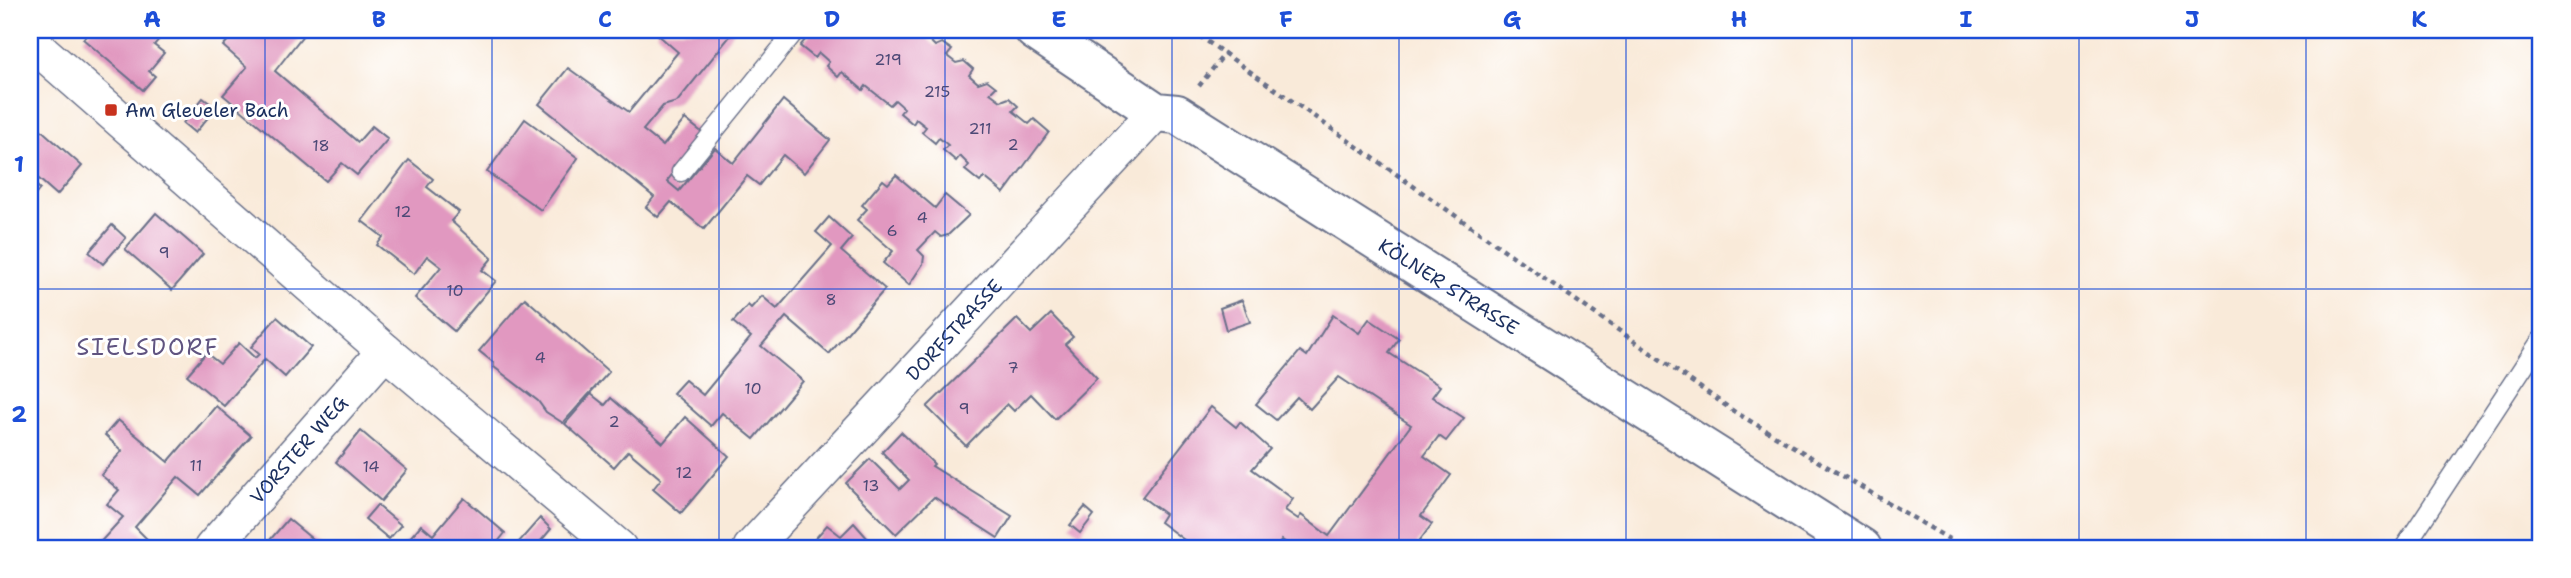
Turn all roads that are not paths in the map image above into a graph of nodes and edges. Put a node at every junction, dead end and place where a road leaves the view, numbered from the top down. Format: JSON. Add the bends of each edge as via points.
{"nodes":[{"id":1,"x":796,"y":30,"type":"edge"},
{"id":2,"x":1034,"y":30,"type":"edge"},
{"id":3,"x":30,"y":41,"type":"edge"},
{"id":4,"x":1156,"y":111,"type":"junction"},
{"id":5,"x":681,"y":172,"type":"dead end"},
{"id":6,"x":2541,"y":340,"type":"edge"},
{"id":7,"x":385,"y":351,"type":"junction"},
{"id":8,"x":212,"y":548,"type":"edge"},
{"id":9,"x":619,"y":548,"type":"edge"},
{"id":10,"x":751,"y":548,"type":"edge"},
{"id":11,"x":1862,"y":548,"type":"edge"},
{"id":12,"x":2404,"y":548,"type":"edge"}],
"edges":[{"from":1,"to":5,"type":"lane"},
{"from":2,"to":4,"type":"street","name":"KÖLNER STRASSE"},
{"from":3,"to":7,"type":"street"},
{"from":4,"to":10,"type":"street","name":"DORFSTRASSE"},
{"from":4,"to":11,"type":"street","name":"KÖLNER STRASSE","via":[[1177,114]]},
{"from":6,"to":12,"type":"lane"},
{"from":7,"to":8,"type":"street","name":"VORSTER WEG"},
{"from":7,"to":9,"type":"street"}]}
